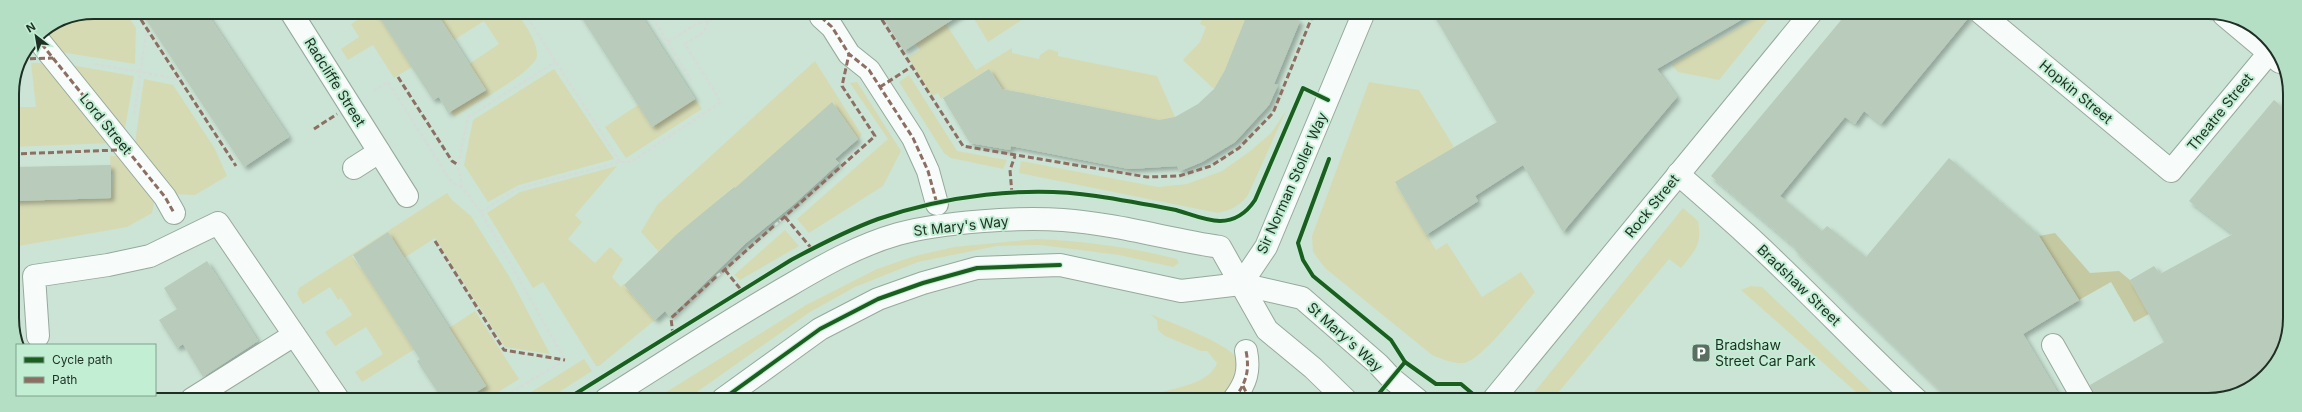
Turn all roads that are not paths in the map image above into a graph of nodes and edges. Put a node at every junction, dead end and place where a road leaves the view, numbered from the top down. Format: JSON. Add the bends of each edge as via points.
{"nodes":[{"id":1,"x":295,"y":19,"type":"edge"},
{"id":2,"x":822,"y":19,"type":"edge"},
{"id":3,"x":1361,"y":19,"type":"edge"},
{"id":4,"x":1806,"y":19,"type":"edge"},
{"id":5,"x":1988,"y":19,"type":"edge"},
{"id":6,"x":2235,"y":24,"type":"edge"},
{"id":7,"x":2272,"y":55,"type":"edge"},
{"id":8,"x":51,"y":56,"type":"edge"},
{"id":9,"x":2273,"y":58,"type":"edge"},
{"id":10,"x":379,"y":152,"type":"junction"},
{"id":11,"x":354,"y":168,"type":"dead end"},
{"id":12,"x":2171,"y":171,"type":"joint"},
{"id":13,"x":1678,"y":174,"type":"junction"},
{"id":14,"x":407,"y":196,"type":"dead end"},
{"id":15,"x":937,"y":204,"type":"dead end"},
{"id":16,"x":174,"y":212,"type":"dead end"},
{"id":17,"x":1241,"y":284,"type":"junction"},
{"id":18,"x":294,"y":335,"type":"junction"},
{"id":19,"x":38,"y":336,"type":"dead end"},
{"id":20,"x":2053,"y":345,"type":"dead end"},
{"id":21,"x":1246,"y":351,"type":"dead end"},
{"id":22,"x":202,"y":393,"type":"edge"},
{"id":23,"x":334,"y":393,"type":"edge"},
{"id":24,"x":616,"y":393,"type":"edge"},
{"id":25,"x":733,"y":393,"type":"edge"},
{"id":26,"x":1244,"y":393,"type":"edge"},
{"id":27,"x":1339,"y":393,"type":"edge"},
{"id":28,"x":1409,"y":393,"type":"edge"},
{"id":29,"x":1499,"y":393,"type":"edge"},
{"id":30,"x":1910,"y":393,"type":"edge"},
{"id":31,"x":2080,"y":393,"type":"edge"}],
"edges":[{"from":1,"to":10,"type":"street","name":"Radcliffe Street"},
{"from":2,"to":15,"type":"street","via":[[832,27],[849,54],[869,70],[913,138],[928,172]]},
{"from":3,"to":17,"type":"street","name":"Sir Norman Stoller Way","via":[[1266,247]]},
{"from":4,"to":13,"type":"street","name":"Rock Street"},
{"from":5,"to":12,"type":"street","name":"Hopkin Street"},
{"from":6,"to":7,"type":"street"},
{"from":8,"to":16,"type":"street","name":"Lord Street","via":[[125,146]]},
{"from":9,"to":12,"type":"street","name":"Theatre Street"},
{"from":10,"to":11,"type":"street"},
{"from":10,"to":14,"type":"street","name":"Radcliffe Street"},
{"from":13,"to":29,"type":"street","name":"Rock Street"},
{"from":13,"to":30,"type":"street","name":"Bradshaw Street","via":[[1746,234]]},
{"from":17,"to":24,"type":"street","name":"St Mary's Way","via":[[1220,247],[1145,231],[1061,220],[1014,220],[940,226],[898,234],[845,254],[763,300]]},
{"from":17,"to":25,"type":"street","name":"St Mary's Way","via":[[1180,290],[1060,265],[977,268],[878,299],[820,329]]},
{"from":17,"to":27,"type":"street","name":"St Mary's Way","via":[[1267,330]]},
{"from":17,"to":28,"type":"street","name":"St Mary's Way","via":[[1302,298]]},
{"from":18,"to":19,"type":"street","via":[[218,223],[150,256],[34,276]]},
{"from":18,"to":22,"type":"street"},
{"from":18,"to":23,"type":"street"},
{"from":20,"to":31,"type":"street"},
{"from":21,"to":26,"type":"street","via":[[1248,375]]}]}
